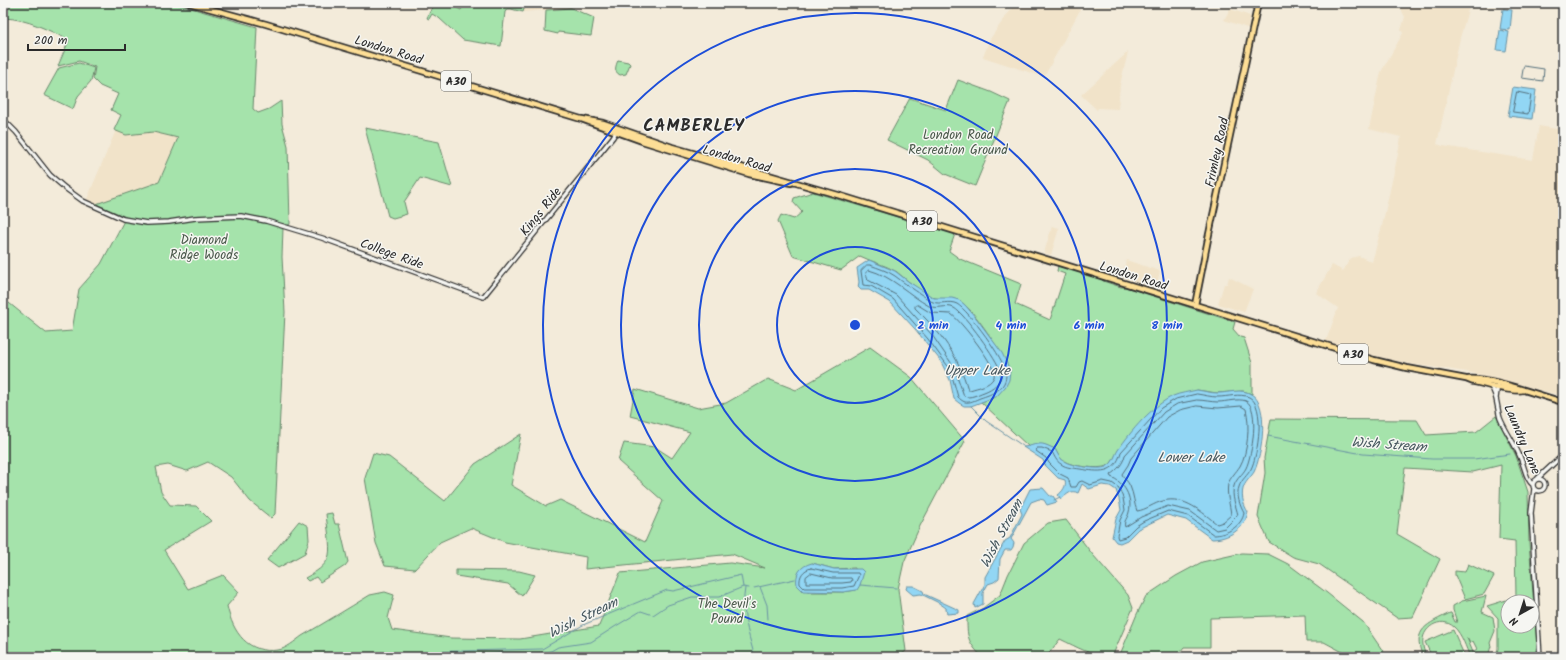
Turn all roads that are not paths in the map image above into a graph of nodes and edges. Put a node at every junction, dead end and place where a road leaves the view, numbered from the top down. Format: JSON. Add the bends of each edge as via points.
{"nodes":[{"id":1,"x":189,"y":3,"type":"edge"},
{"id":2,"x":1258,"y":3,"type":"edge"},
{"id":3,"x":3,"y":120,"type":"edge"},
{"id":4,"x":615,"y":129,"type":"junction"},
{"id":5,"x":483,"y":297,"type":"joint"},
{"id":6,"x":1195,"y":305,"type":"junction"},
{"id":7,"x":1466,"y":379,"type":"junction"},
{"id":8,"x":1489,"y":385,"type":"junction"},
{"id":9,"x":1498,"y":385,"type":"junction"},
{"id":10,"x":1496,"y":401,"type":"junction"},
{"id":11,"x":1563,"y":402,"type":"edge"},
{"id":12,"x":1563,"y":455,"type":"edge"},
{"id":13,"x":1553,"y":464,"type":"junction"},
{"id":14,"x":1538,"y":478,"type":"junction"},
{"id":15,"x":1543,"y":480,"type":"junction"},
{"id":16,"x":1532,"y":484,"type":"junction"},
{"id":17,"x":1534,"y":489,"type":"junction"},
{"id":18,"x":1540,"y":491,"type":"junction"},
{"id":19,"x":1533,"y":504,"type":"junction"},
{"id":20,"x":1540,"y":657,"type":"edge"}],
"edges":[{"from":1,"to":4,"type":"main road","name":"London Road","number":"A30"},
{"from":2,"to":6,"type":"main road","name":"Frimley Road"},
{"from":3,"to":5,"type":"street","name":"College Ride","via":[[16,132],[50,175],[65,188],[83,201],[122,219],[147,223],[241,216],[266,221],[295,229]]},
{"from":4,"to":5,"type":"street","name":"Kings Ride","via":[[612,138]]},
{"from":4,"to":6,"type":"main road","name":"London Road","number":"A30","via":[[749,174],[797,183]]},
{"from":6,"to":7,"type":"main road","name":"London Road","number":"A30","via":[[1382,363]]},
{"from":7,"to":8,"type":"main road","name":"London Road","number":"A30"},
{"from":7,"to":9,"type":"main road","name":"London Road","number":"A30"},
{"from":8,"to":9,"type":"main road","name":"London Road","number":"A30"},
{"from":8,"to":10,"type":"street","name":"Laundry Lane"},
{"from":9,"to":10,"type":"street","name":"Laundry Lane"},
{"from":9,"to":11,"type":"main road","name":"London Road","number":"A30","via":[[1516,387]]},
{"from":10,"to":16,"type":"street","name":"Laundry Lane","via":[[1505,430]]},
{"from":12,"to":13,"type":"street"},
{"from":13,"to":14,"type":"street"},
{"from":13,"to":15,"type":"street"},
{"from":14,"to":15,"type":"street"},
{"from":14,"to":16,"type":"street"},
{"from":15,"to":18,"type":"street","via":[[1545,487]]},
{"from":16,"to":17,"type":"street"},
{"from":17,"to":18,"type":"street"},
{"from":17,"to":19,"type":"street","name":"Laundry Lane"},
{"from":18,"to":19,"type":"street","name":"Laundry Lane"},
{"from":19,"to":20,"type":"street","name":"Laundry Lane"}]}
